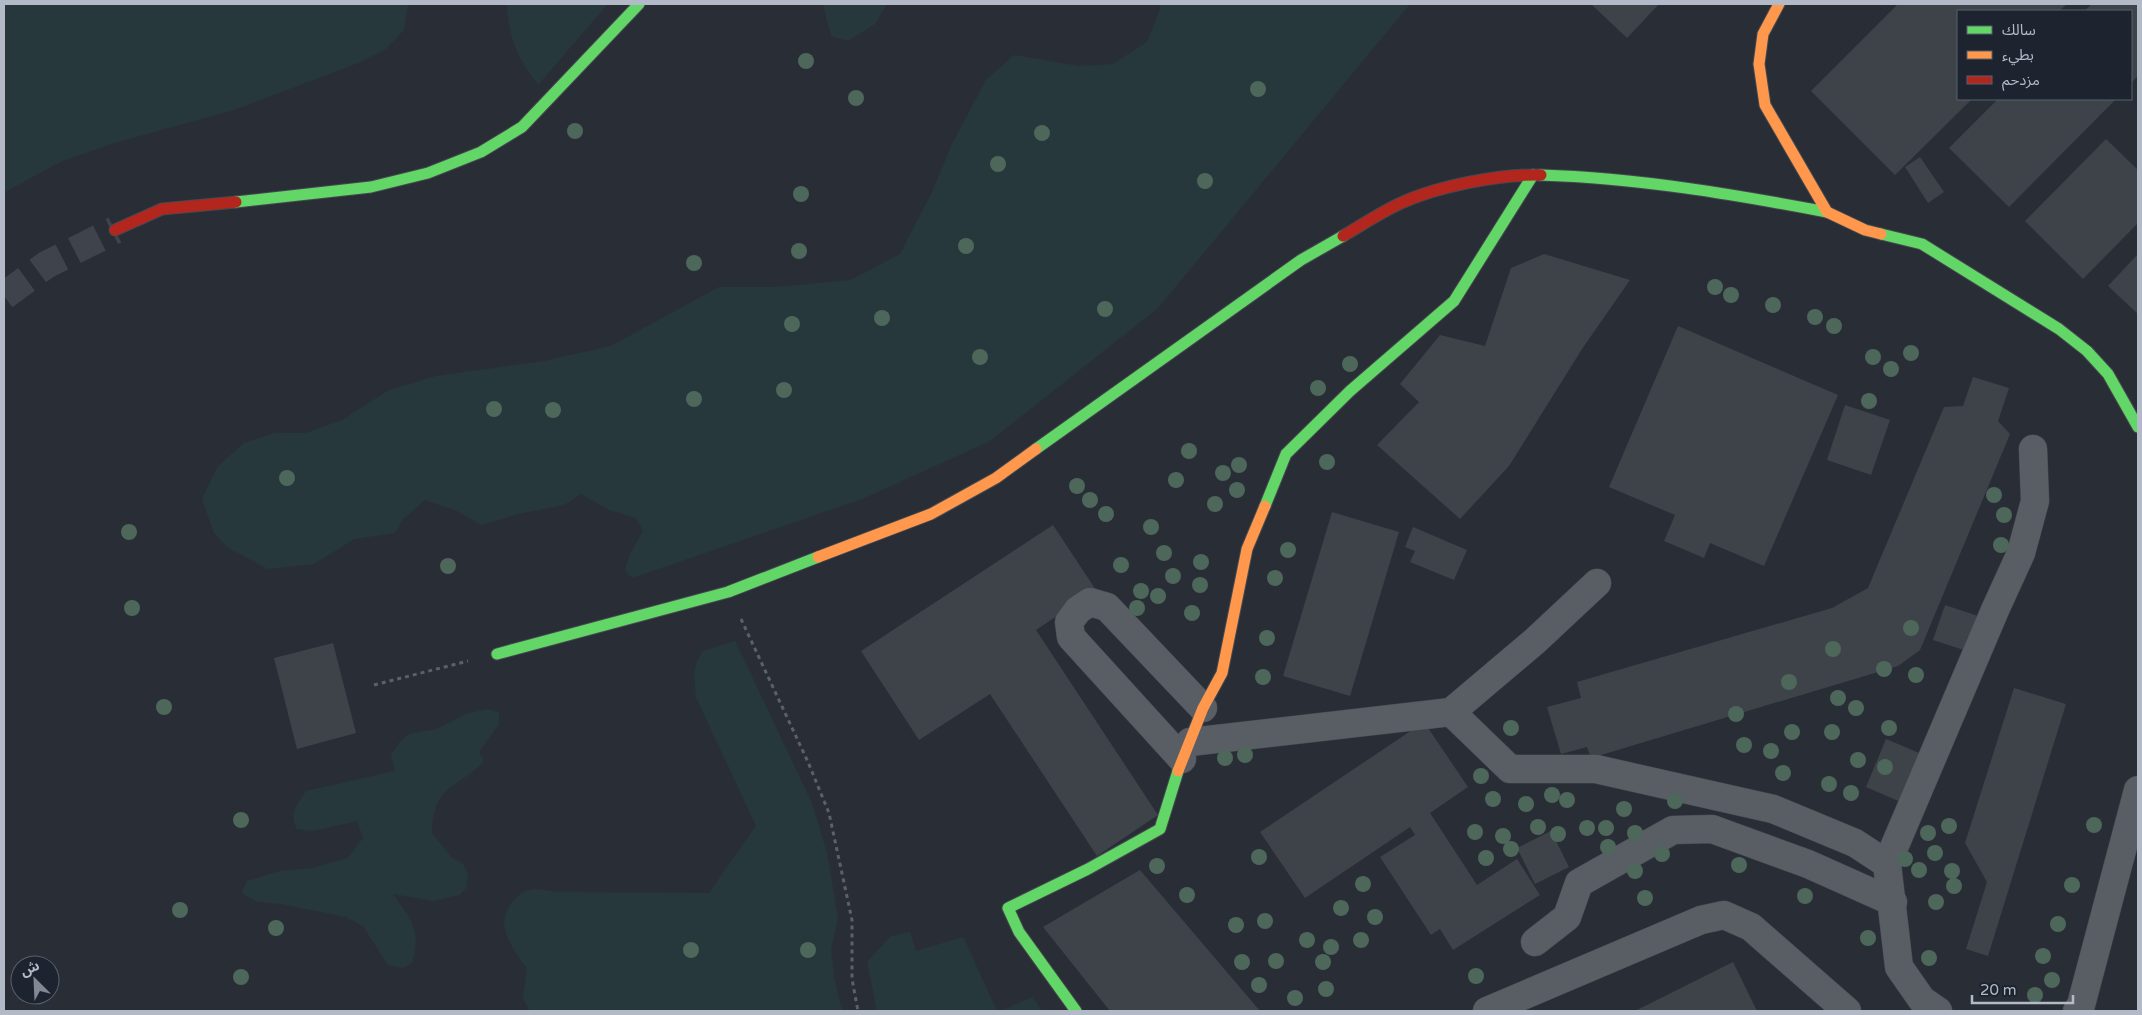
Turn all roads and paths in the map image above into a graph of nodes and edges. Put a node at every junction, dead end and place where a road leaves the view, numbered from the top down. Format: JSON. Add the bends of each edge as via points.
{"nodes":[{"id":1,"x":639,"y":4,"type":"edge"},
{"id":2,"x":1779,"y":4,"type":"edge"},
{"id":3,"x":1533,"y":175,"type":"junction"},
{"id":4,"x":1827,"y":212,"type":"junction"},
{"id":5,"x":115,"y":230,"type":"tunnel mouth"},
{"id":6,"x":2138,"y":427,"type":"edge"},
{"id":7,"x":2033,"y":449,"type":"dead end"},
{"id":8,"x":1597,"y":583,"type":"dead end"},
{"id":9,"x":728,"y":592,"type":"junction"},
{"id":10,"x":497,"y":654,"type":"joint"},
{"id":11,"x":374,"y":685,"type":"dead end"},
{"id":12,"x":1203,"y":708,"type":"junction"},
{"id":13,"x":1451,"y":712,"type":"junction"},
{"id":14,"x":1186,"y":750,"type":"junction"},
{"id":15,"x":2138,"y":790,"type":"edge"},
{"id":16,"x":1888,"y":864,"type":"junction"},
{"id":17,"x":1893,"y":902,"type":"junction"},
{"id":18,"x":1536,"y":942,"type":"dead end"},
{"id":19,"x":858,"y":1011,"type":"edge"},
{"id":20,"x":1076,"y":1011,"type":"edge"},
{"id":21,"x":1487,"y":1011,"type":"edge"},
{"id":22,"x":1847,"y":1011,"type":"edge"},
{"id":23,"x":1938,"y":1011,"type":"edge"},
{"id":24,"x":2077,"y":1011,"type":"edge"}],
"edges":[{"from":1,"to":5,"type":"street","via":[[522,127],[481,152],[428,173],[371,187],[162,210]]},
{"from":2,"to":4,"type":"street","via":[[1763,34],[1759,64],[1766,105]]},
{"from":3,"to":4,"type":"street","via":[[1668,184]]},
{"from":3,"to":9,"type":"street","via":[[1449,187],[1398,204],[1301,260],[996,478],[931,514]]},
{"from":3,"to":12,"type":"street","via":[[1454,300],[1350,391],[1286,454],[1247,548],[1222,673]]},
{"from":4,"to":6,"type":"street","via":[[1865,230],[1922,244],[2058,329],[2108,374]]},
{"from":7,"to":16,"type":"street","via":[[2035,501],[2021,553]]},
{"from":8,"to":13,"type":"street"},
{"from":9,"to":10,"type":"street"},
{"from":9,"to":19,"type":"path","via":[[808,762],[828,813],[852,920],[852,980]]},
{"from":10,"to":11,"type":"path"},
{"from":12,"to":14,"type":"street"},
{"from":12,"to":14,"type":"street","via":[[1107,607],[1090,602],[1069,622],[1071,637]]},
{"from":13,"to":14,"type":"street"},
{"from":13,"to":16,"type":"street","via":[[1510,769],[1596,769],[1773,809],[1855,843]]},
{"from":14,"to":20,"type":"street","via":[[1160,829],[1008,908],[1019,932]]},
{"from":15,"to":24,"type":"street"},
{"from":16,"to":17,"type":"street"},
{"from":17,"to":18,"type":"street","via":[[1808,864],[1712,829],[1673,830],[1579,883],[1567,917]]},
{"from":17,"to":23,"type":"street","via":[[1899,967],[1922,1000]]},
{"from":21,"to":22,"type":"street","via":[[1700,920],[1724,915],[1751,927]]}]}
